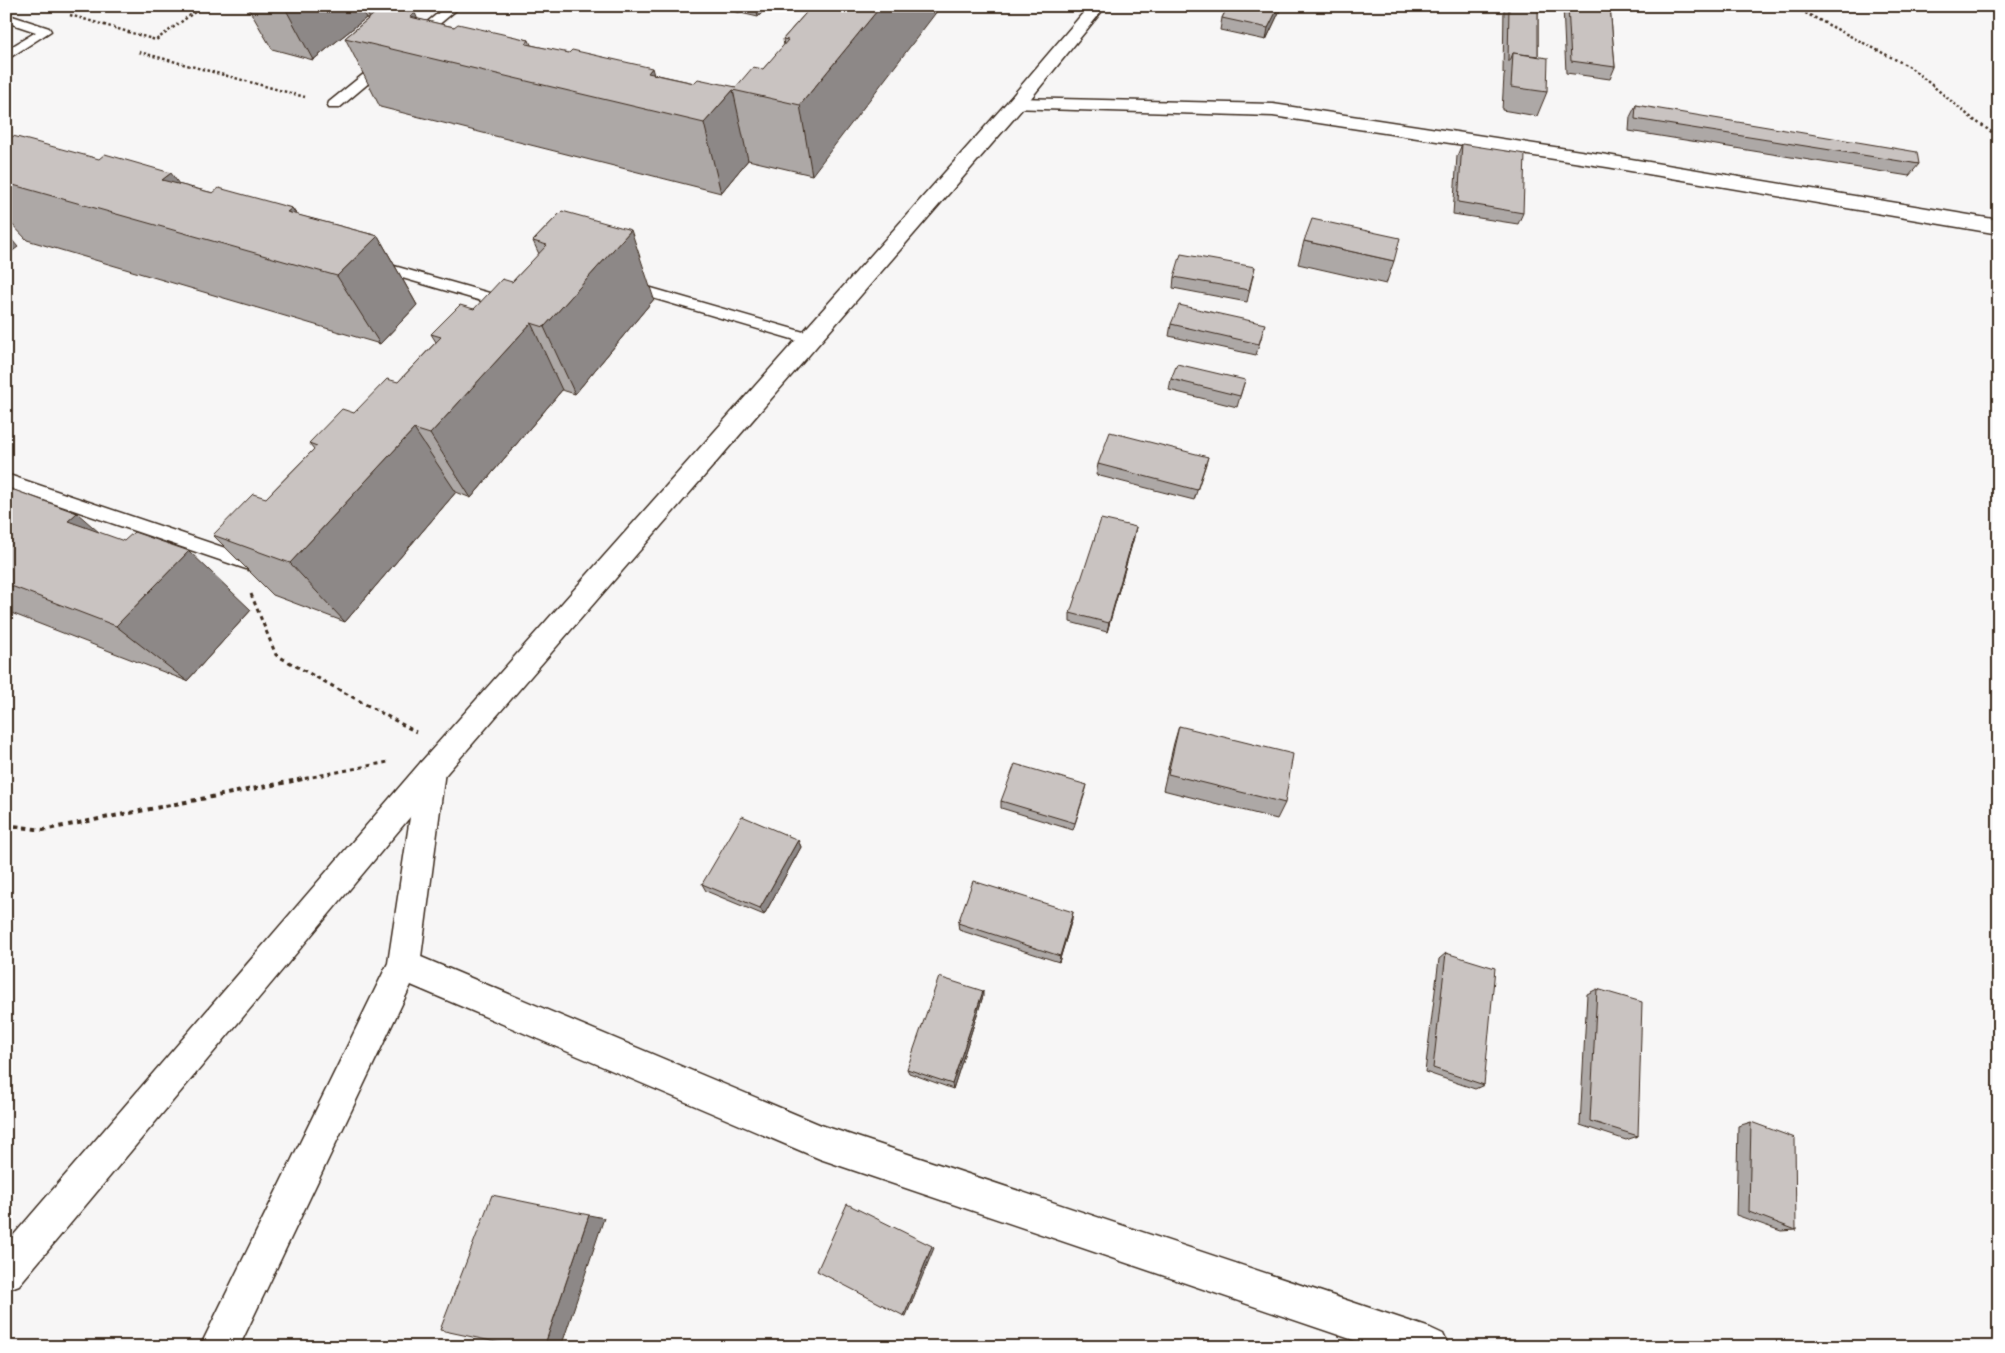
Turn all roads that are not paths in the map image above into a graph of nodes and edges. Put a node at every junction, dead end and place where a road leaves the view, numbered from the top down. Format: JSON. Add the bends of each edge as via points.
{"nodes":[{"id":1,"x":455,"y":6,"type":"edge"},
{"id":2,"x":1098,"y":6,"type":"edge"},
{"id":3,"x":6,"y":18,"type":"edge"},
{"id":4,"x":408,"y":44,"type":"edge"},
{"id":5,"x":6,"y":56,"type":"edge"},
{"id":6,"x":393,"y":57,"type":"edge"},
{"id":7,"x":1016,"y":104,"type":"junction"},
{"id":8,"x":334,"y":105,"type":"road end"},
{"id":9,"x":1999,"y":227,"type":"edge"},
{"id":10,"x":357,"y":260,"type":"edge"},
{"id":11,"x":614,"y":282,"type":"edge"},
{"id":12,"x":522,"y":290,"type":"edge"},
{"id":13,"x":509,"y":304,"type":"junction"},
{"id":14,"x":495,"y":318,"type":"edge"},
{"id":15,"x":809,"y":339,"type":"junction"},
{"id":16,"x":6,"y":480,"type":"edge"},
{"id":17,"x":266,"y":550,"type":"edge"},
{"id":18,"x":440,"y":761,"type":"junction"},
{"id":19,"x":404,"y":966,"type":"junction"},
{"id":20,"x":6,"y":1272,"type":"edge"},
{"id":21,"x":219,"y":1347,"type":"edge"},
{"id":22,"x":1430,"y":1347,"type":"edge"}],
"edges":[{"from":1,"to":4,"type":"lane"},
{"from":2,"to":7,"type":"street"},
{"from":3,"to":5,"type":"lane","via":[[45,31]]},
{"from":6,"to":8,"type":"lane"},
{"from":7,"to":9,"type":"street","via":[[1273,110],[1607,161]]},
{"from":7,"to":15,"type":"street"},
{"from":10,"to":13,"type":"lane"},
{"from":11,"to":15,"type":"lane"},
{"from":12,"to":13,"type":"lane"},
{"from":13,"to":14,"type":"lane"},
{"from":15,"to":18,"type":"street"},
{"from":16,"to":17,"type":"lane","via":[[252,564]]},
{"from":18,"to":19,"type":"street"},
{"from":18,"to":20,"type":"street"},
{"from":19,"to":21,"type":"street"},
{"from":19,"to":22,"type":"street","via":[[820,1142]]}]}
